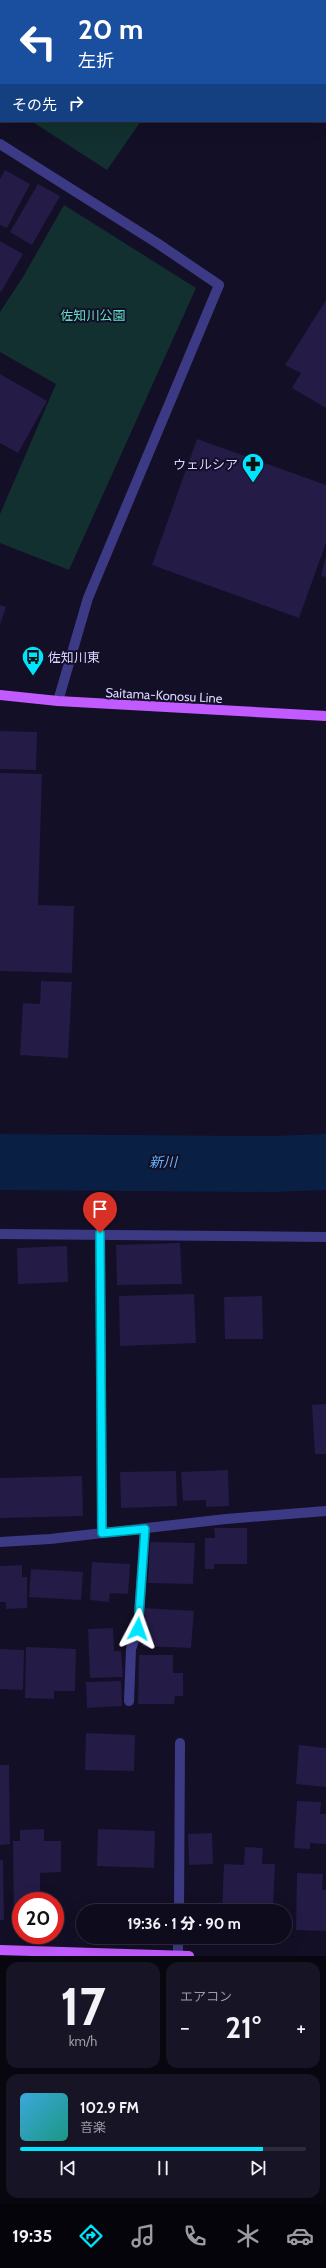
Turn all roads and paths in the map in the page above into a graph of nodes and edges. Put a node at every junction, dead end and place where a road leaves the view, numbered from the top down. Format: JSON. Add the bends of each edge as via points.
{"nodes":[{"id":1,"x":0,"y":144,"type":"edge"},
{"id":2,"x":0,"y":695,"type":"edge"},
{"id":3,"x":58,"y":701,"type":"junction"},
{"id":4,"x":326,"y":716,"type":"edge"},
{"id":5,"x":100,"y":1233,"type":"junction"},
{"id":6,"x":0,"y":1234,"type":"edge"},
{"id":7,"x":326,"y":1237,"type":"edge"},
{"id":8,"x":326,"y":1511,"type":"edge"},
{"id":9,"x":145,"y":1529,"type":"junction"},
{"id":10,"x":102,"y":1533,"type":"junction"},
{"id":11,"x":0,"y":1542,"type":"edge"},
{"id":12,"x":129,"y":1701,"type":"dead end"},
{"id":13,"x":180,"y":1743,"type":"dead end"},
{"id":14,"x":178,"y":1904,"type":"edge"},
{"id":15,"x":178,"y":1944,"type":"edge"},
{"id":16,"x":0,"y":1950,"type":"edge"},
{"id":17,"x":178,"y":1956,"type":"edge"},
{"id":18,"x":189,"y":1956,"type":"edge"}],
"edges":[{"from":1,"to":3,"type":"street","via":[[219,285],[88,598]]},
{"from":2,"to":3,"type":"main road","name":"Saitama-Konosu Line"},
{"from":3,"to":4,"type":"main road","name":"Saitama-Konosu Line"},
{"from":5,"to":6,"type":"street"},
{"from":5,"to":7,"type":"street"},
{"from":5,"to":10,"type":"street"},
{"from":8,"to":9,"type":"street"},
{"from":9,"to":10,"type":"street"},
{"from":9,"to":12,"type":"street","via":[[138,1629],[131,1649]]},
{"from":10,"to":11,"type":"street"},
{"from":13,"to":14,"type":"street"},
{"from":15,"to":17,"type":"street"},
{"from":16,"to":17,"type":"main road"},
{"from":17,"to":18,"type":"main road"}]}
